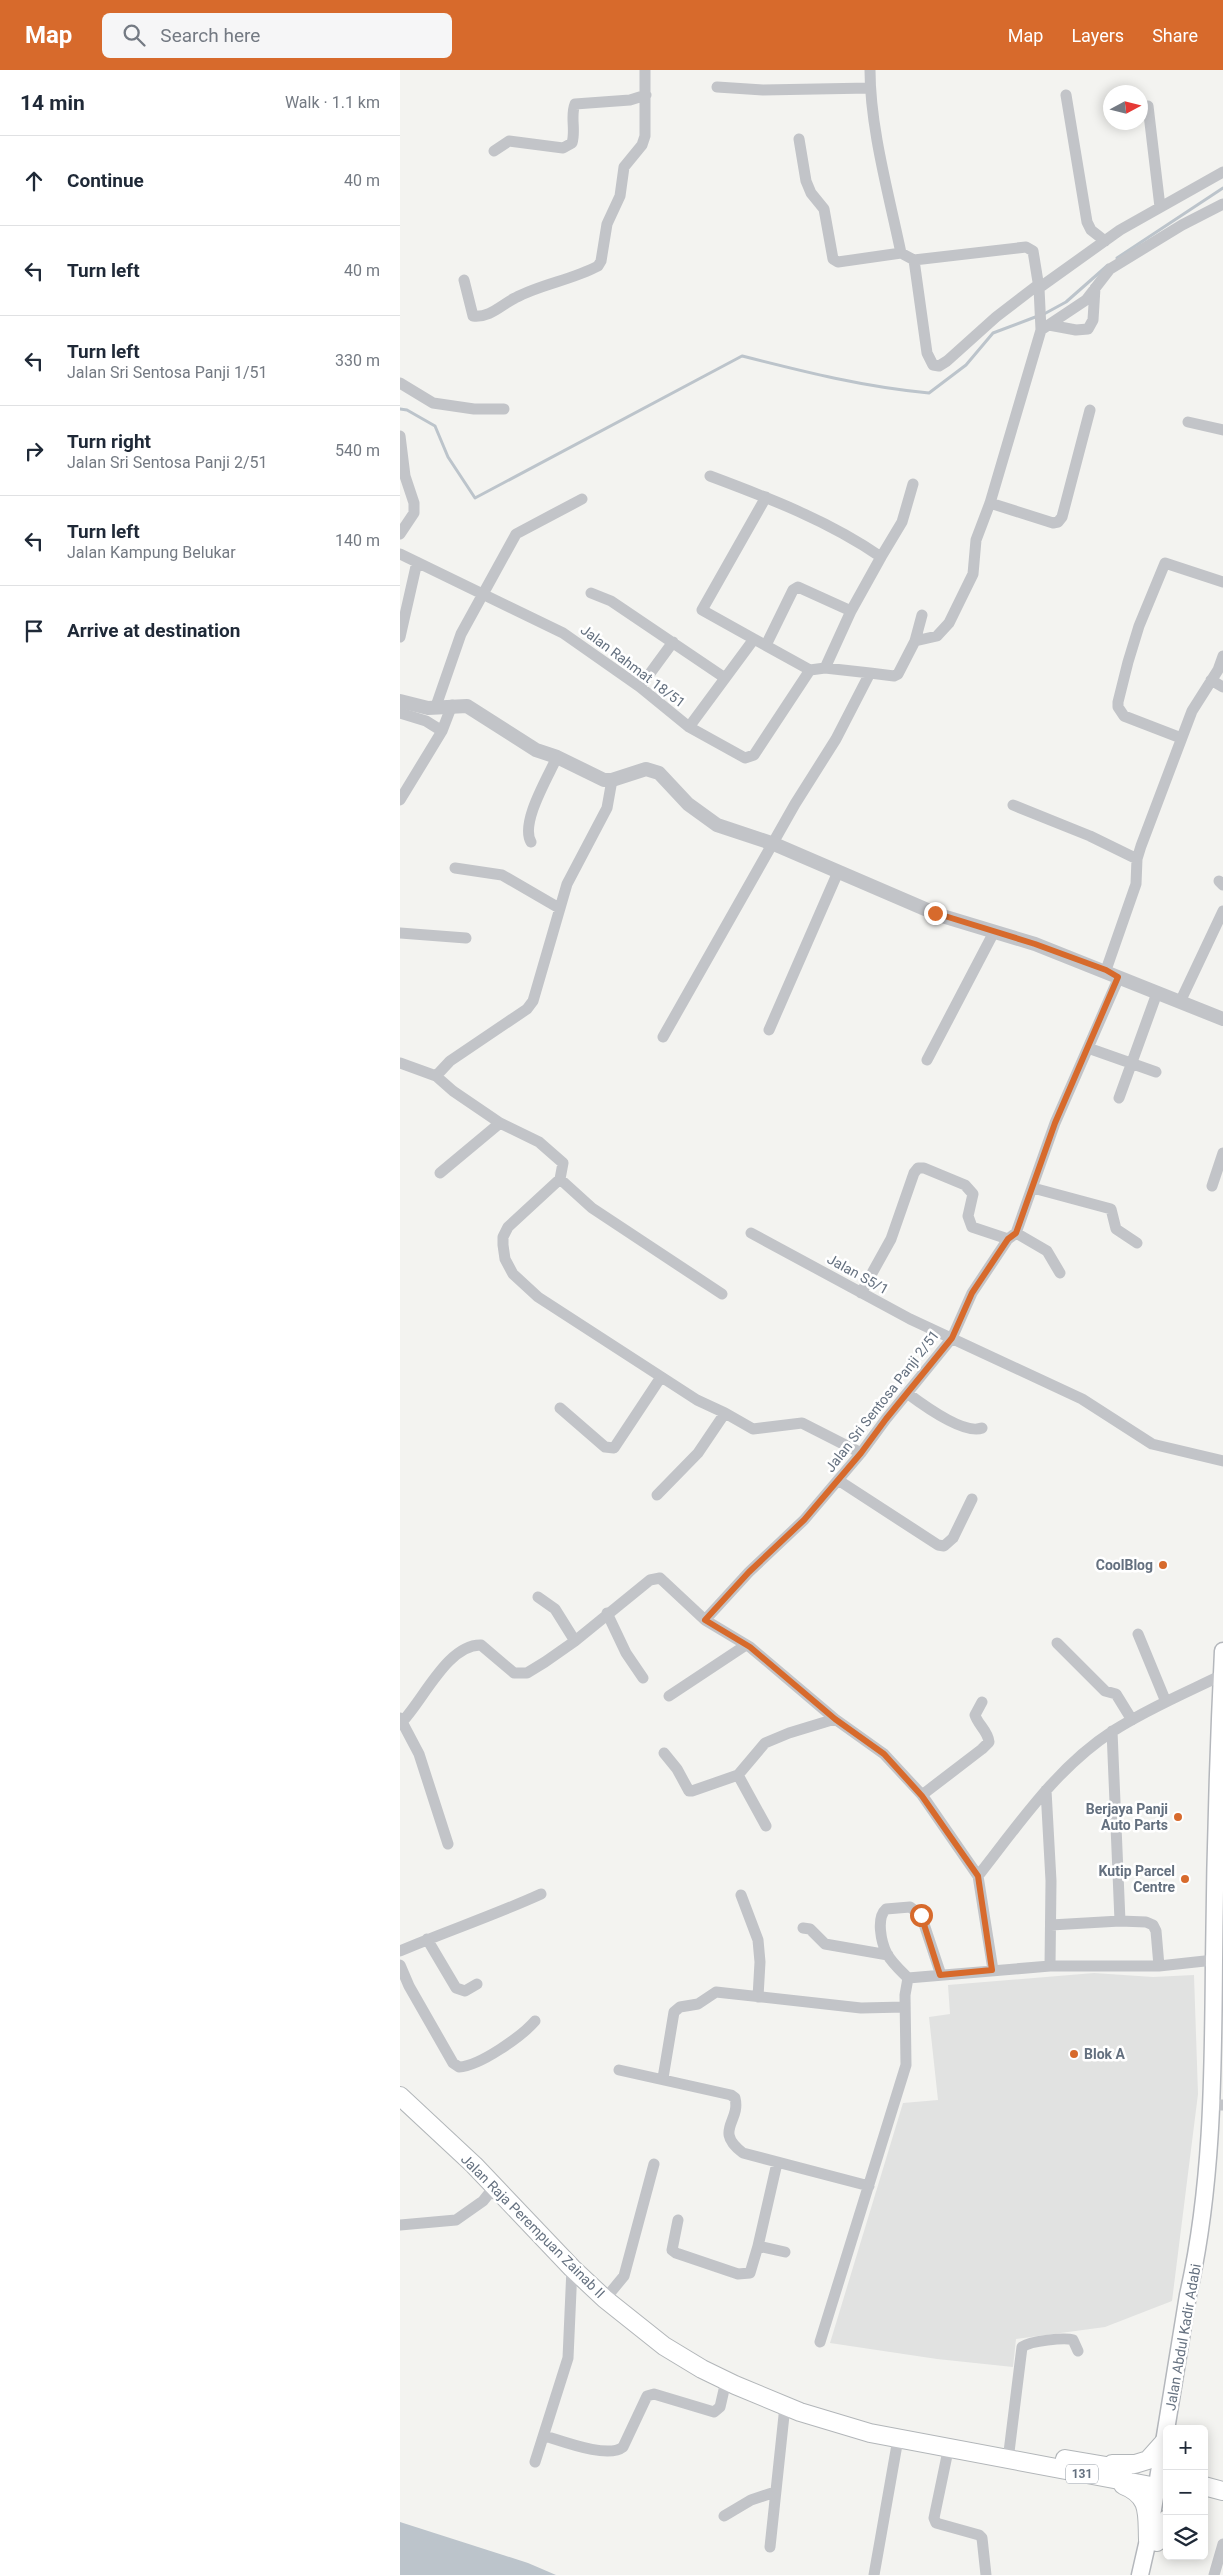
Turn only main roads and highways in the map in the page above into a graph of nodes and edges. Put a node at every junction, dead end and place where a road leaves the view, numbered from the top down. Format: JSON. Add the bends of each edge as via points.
{"nodes":[{"id":1,"x":1223,"y":1651,"type":"edge"},
{"id":2,"x":1222,"y":1675,"type":"edge"},
{"id":3,"x":400,"y":2096,"type":"edge"},
{"id":4,"x":1217,"y":2105,"type":"edge"},
{"id":5,"x":1172,"y":2425,"type":"edge"},
{"id":6,"x":1163,"y":2444,"type":"edge"},
{"id":7,"x":1101,"y":2471,"type":"junction"},
{"id":8,"x":1163,"y":2484,"type":"edge"},
{"id":9,"x":1163,"y":2489,"type":"edge"},
{"id":10,"x":1163,"y":2525,"type":"edge"},
{"id":11,"x":1153,"y":2541,"type":"junction"},
{"id":12,"x":1140,"y":2575,"type":"edge"},
{"id":13,"x":1150,"y":2575,"type":"edge"}],
"edges":[{"from":1,"to":2,"type":"main road","name":"Jalan Abdul Kadir Adabi"},
{"from":2,"to":4,"type":"main road","name":"Jalan Abdul Kadir Adabi","via":[[1214,1960]]},
{"from":3,"to":7,"type":"main road","name":"Jalan Raja Perempuan Zainab II","number":"131","via":[[495,2186],[605,2299],[664,2346],[726,2381],[785,2406],[898,2439],[981,2452],[993,2450],[1008,2456]]},
{"from":4,"to":5,"type":"main road","name":"Jalan Abdul Kadir Adabi","via":[[1197,2256],[1188,2294]]},
{"from":6,"to":7,"type":"main road","via":[[1148,2460]]},
{"from":7,"to":8,"type":"main road","number":"131"},
{"from":7,"to":11,"type":"main road","via":[[1136,2490],[1142,2498]]},
{"from":9,"to":11,"type":"main road","name":"Jalan Abdul Kadir Adabi"},
{"from":10,"to":11,"type":"main road"},
{"from":11,"to":12,"type":"main road"},
{"from":11,"to":13,"type":"main road"}]}
